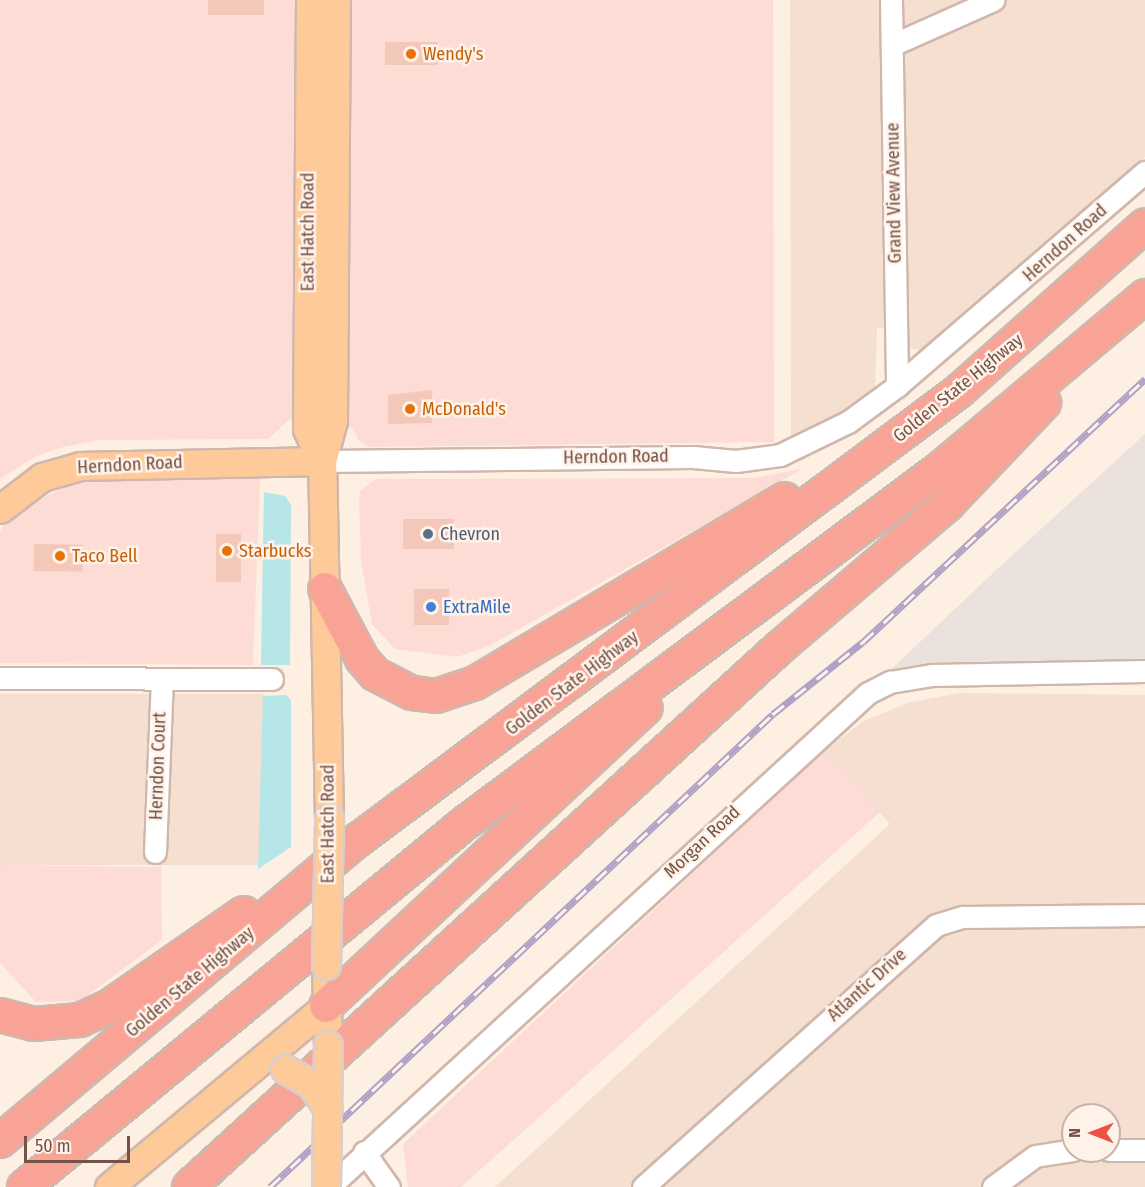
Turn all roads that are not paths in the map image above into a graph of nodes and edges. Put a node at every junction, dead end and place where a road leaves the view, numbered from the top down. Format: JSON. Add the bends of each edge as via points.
{"nodes":[{"id":1,"x":310,"y":0,"type":"edge"},
{"id":2,"x":336,"y":0,"type":"edge"},
{"id":3,"x":891,"y":0,"type":"edge"},
{"id":4,"x":993,"y":0,"type":"edge"},
{"id":5,"x":892,"y":45,"type":"junction"},
{"id":6,"x":1145,"y":172,"type":"edge"},
{"id":7,"x":1145,"y":225,"type":"edge"},
{"id":8,"x":1145,"y":297,"type":"edge"},
{"id":9,"x":897,"y":386,"type":"junction"},
{"id":10,"x":884,"y":447,"type":"junction"},
{"id":11,"x":322,"y":461,"type":"junction"},
{"id":12,"x":0,"y":509,"type":"edge"},
{"id":13,"x":795,"y":574,"type":"junction"},
{"id":14,"x":325,"y":589,"type":"junction"},
{"id":15,"x":1145,"y":671,"type":"edge"},
{"id":16,"x":0,"y":678,"type":"edge"},
{"id":17,"x":272,"y":679,"type":"dead end"},
{"id":18,"x":162,"y":680,"type":"junction"},
{"id":19,"x":358,"y":840,"type":"junction"},
{"id":20,"x":155,"y":852,"type":"dead end"},
{"id":21,"x":1145,"y":915,"type":"edge"},
{"id":22,"x":326,"y":1006,"type":"junction"},
{"id":23,"x":0,"y":1015,"type":"edge"},
{"id":24,"x":237,"y":1080,"type":"junction"},
{"id":25,"x":328,"y":1109,"type":"junction"},
{"id":26,"x":0,"y":1141,"type":"edge"},
{"id":27,"x":1121,"y":1150,"type":"edge"},
{"id":28,"x":1145,"y":1150,"type":"edge"},
{"id":29,"x":363,"y":1152,"type":"junction"},
{"id":30,"x":1061,"y":1152,"type":"edge"},
{"id":31,"x":24,"y":1187,"type":"edge"},
{"id":32,"x":109,"y":1187,"type":"edge"},
{"id":33,"x":189,"y":1187,"type":"edge"},
{"id":34,"x":328,"y":1187,"type":"edge"},
{"id":35,"x":389,"y":1187,"type":"edge"},
{"id":36,"x":643,"y":1187,"type":"edge"},
{"id":37,"x":993,"y":1187,"type":"edge"}],
"edges":[{"from":1,"to":11,"type":"main road","name":"East Hatch Road","via":[[307,429]]},
{"from":2,"to":11,"type":"main road","name":"East Hatch Road","via":[[333,421]]},
{"from":3,"to":5,"type":"street","name":"Grand View Avenue"},
{"from":4,"to":5,"type":"street"},
{"from":5,"to":9,"type":"street","name":"Grand View Avenue"},
{"from":6,"to":9,"type":"street","name":"Herndon Road"},
{"from":7,"to":10,"type":"highway","name":"Golden State Highway","via":[[959,391]]},
{"from":8,"to":13,"type":"highway","via":[[940,468]]},
{"from":8,"to":33,"type":"highway","via":[[947,505],[779,648]]},
{"from":9,"to":11,"type":"street","name":"Herndon Road","via":[[823,437],[780,455],[756,460]]},
{"from":10,"to":14,"type":"highway","via":[[786,499],[475,683],[436,696],[412,693],[375,674],[362,659]]},
{"from":10,"to":19,"type":"highway","name":"Golden State Highway"},
{"from":11,"to":12,"type":"main road","name":"Herndon Road","via":[[107,463],[71,468],[42,477]]},
{"from":11,"to":14,"type":"main road","name":"East Hatch Road"},
{"from":13,"to":22,"type":"highway","via":[[603,746]]},
{"from":13,"to":31,"type":"highway","via":[[493,801]]},
{"from":14,"to":22,"type":"main road","name":"East Hatch Road","bridge":true,"via":[[329,819]]},
{"from":15,"to":29,"type":"street","name":"Morgan Road","via":[[932,675],[890,682],[868,693]]},
{"from":16,"to":18,"type":"street"},
{"from":17,"to":18,"type":"street"},
{"from":18,"to":20,"type":"street","name":"Herndon Court"},
{"from":19,"to":23,"type":"highway","via":[[97,1013],[48,1025]]},
{"from":19,"to":26,"type":"highway","name":"Golden State Highway"},
{"from":21,"to":36,"type":"street","name":"Atlantic Drive","via":[[963,917],[936,925]]},
{"from":22,"to":24,"type":"main road"},
{"from":22,"to":25,"type":"main road","name":"East Hatch Road","bridge":true},
{"from":24,"to":25,"type":"main road","bridge":true,"via":[[261,1071],[285,1069],[310,1084]]},
{"from":24,"to":32,"type":"main road"},
{"from":25,"to":34,"type":"main road","name":"East Hatch Road","bridge":true},
{"from":27,"to":28,"type":"street"},
{"from":29,"to":34,"type":"street","name":"Morgan Road"},
{"from":29,"to":35,"type":"street"},
{"from":30,"to":37,"type":"street","via":[[1035,1156]]}]}
